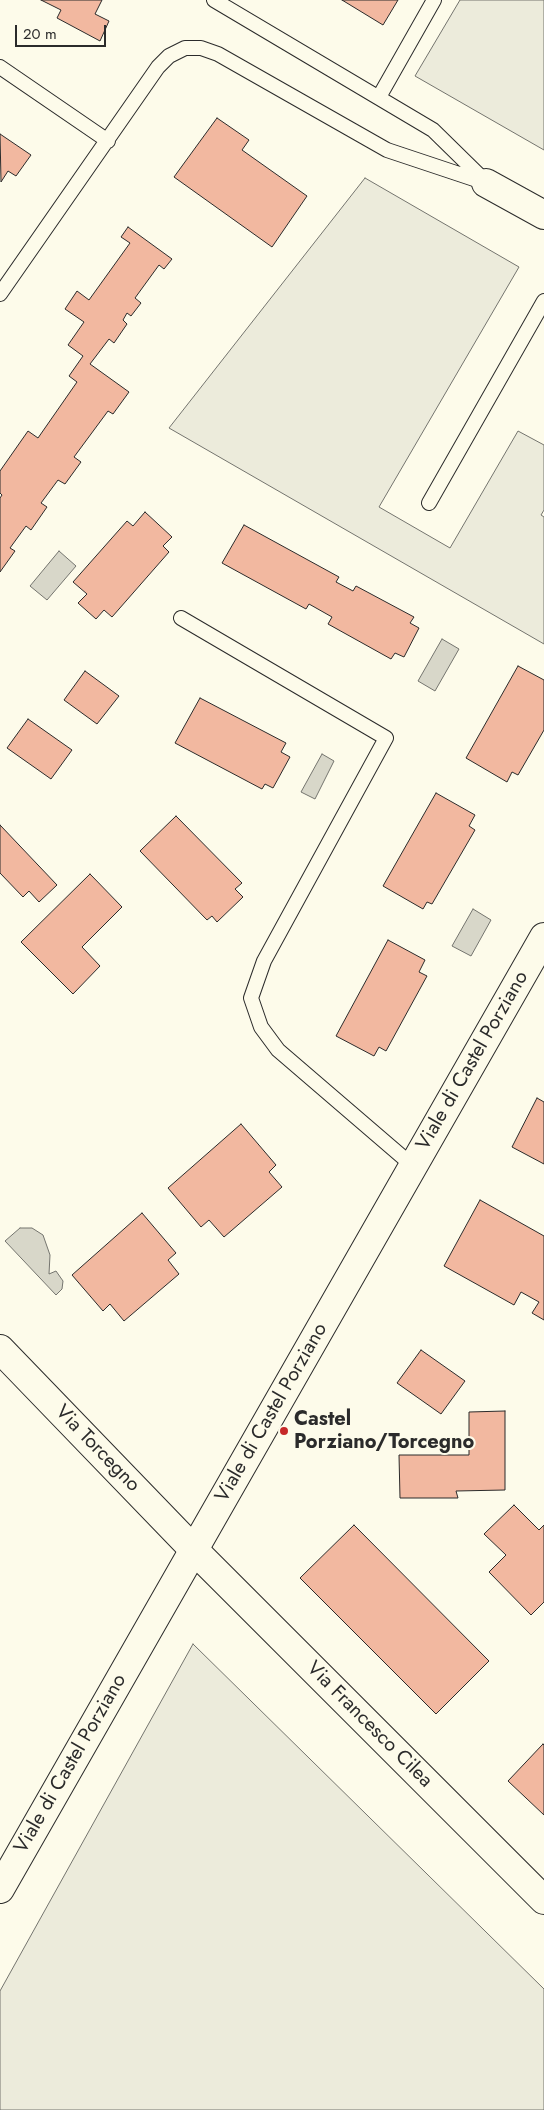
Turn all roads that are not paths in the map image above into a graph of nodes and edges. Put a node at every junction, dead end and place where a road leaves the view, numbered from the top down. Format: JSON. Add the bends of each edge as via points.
{"nodes":[{"id":1,"x":214,"y":0,"type":"edge"},
{"id":2,"x":434,"y":0,"type":"edge"},
{"id":3,"x":0,"y":67,"type":"edge"},
{"id":4,"x":379,"y":97,"type":"junction"},
{"id":5,"x":108,"y":141,"type":"junction"},
{"id":6,"x":486,"y":183,"type":"junction"},
{"id":7,"x":544,"y":215,"type":"edge"},
{"id":8,"x":0,"y":294,"type":"edge"},
{"id":9,"x":544,"y":301,"type":"edge"},
{"id":10,"x":429,"y":503,"type":"dead end"},
{"id":11,"x":181,"y":618,"type":"dead end"},
{"id":12,"x":544,"y":936,"type":"edge"},
{"id":13,"x":413,"y":1166,"type":"junction"},
{"id":14,"x":0,"y":1349,"type":"edge"},
{"id":15,"x":194,"y":1550,"type":"junction"},
{"id":16,"x":0,"y":1889,"type":"edge"},
{"id":17,"x":544,"y":1900,"type":"edge"}],
"edges":[{"from":1,"to":4,"type":"lane"},
{"from":2,"to":4,"type":"lane"},
{"from":3,"to":5,"type":"lane"},
{"from":4,"to":6,"type":"lane","via":[[433,130]]},
{"from":5,"to":6,"type":"lane","via":[[158,67],[185,48],[201,48],[218,54],[387,150]]},
{"from":5,"to":8,"type":"lane"},
{"from":6,"to":7,"type":"street"},
{"from":9,"to":10,"type":"lane"},
{"from":11,"to":13,"type":"lane","via":[[386,738],[264,961],[251,998],[261,1027],[278,1050]]},
{"from":12,"to":13,"type":"street","name":"Viale di Castel Porziano"},
{"from":13,"to":15,"type":"street","name":"Viale di Castel Porziano"},
{"from":14,"to":15,"type":"street","name":"Via Torcegno"},
{"from":15,"to":16,"type":"street","name":"Viale di Castel Porziano"},
{"from":15,"to":17,"type":"street","name":"Via Francesco Cilea"}]}
